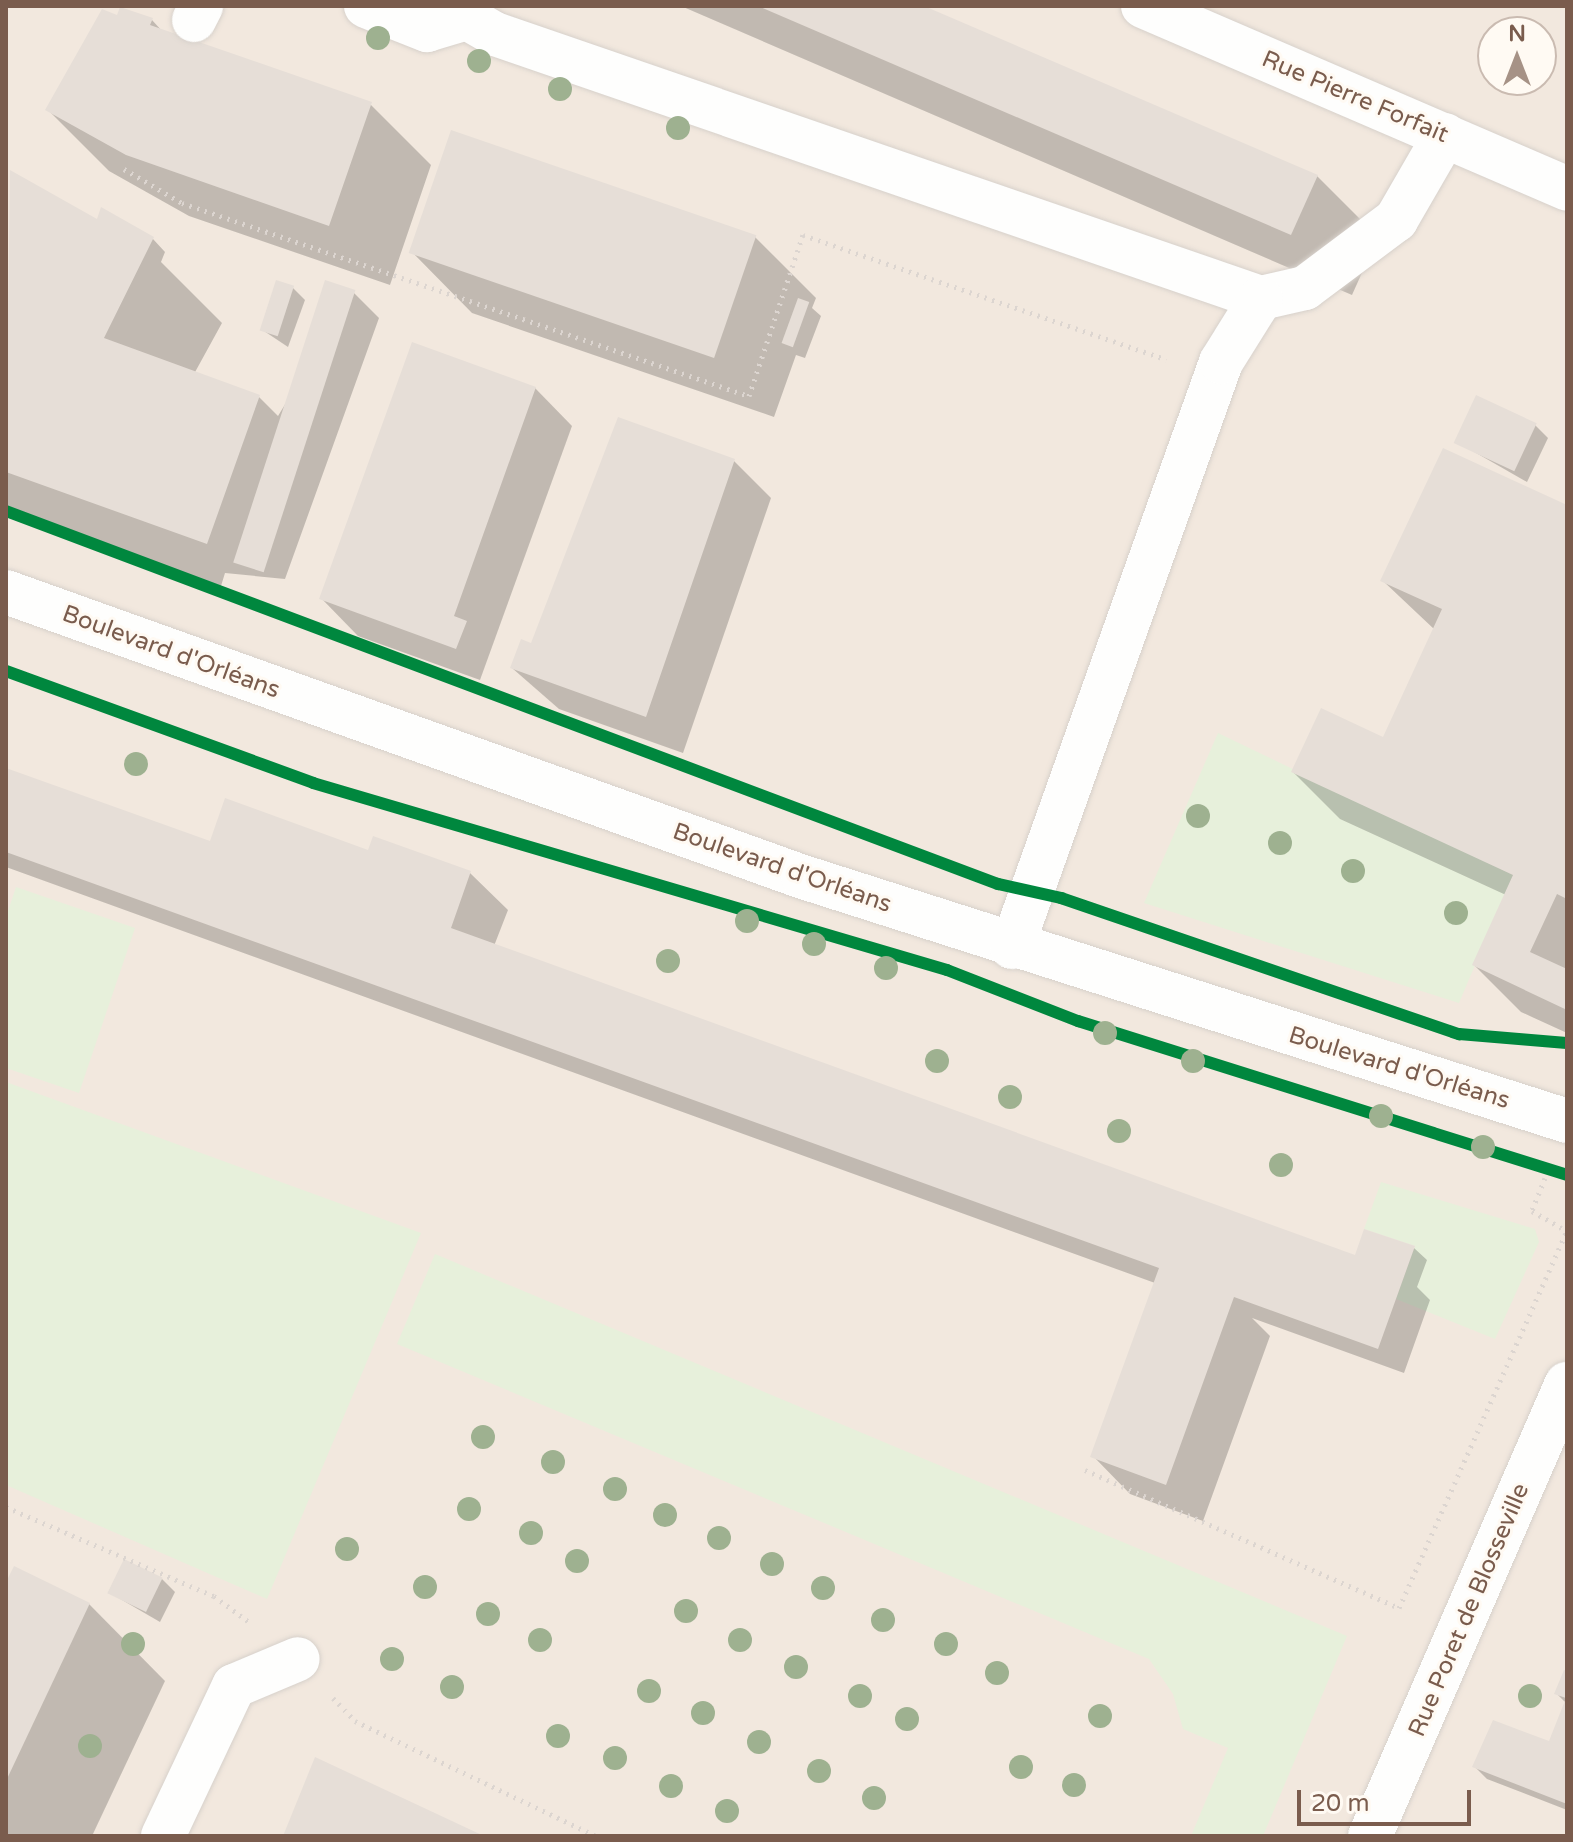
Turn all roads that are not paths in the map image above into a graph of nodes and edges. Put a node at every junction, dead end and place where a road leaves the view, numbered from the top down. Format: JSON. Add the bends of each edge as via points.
{"nodes":[{"id":1,"x":366,"y":6,"type":"edge"},
{"id":2,"x":1143,"y":6,"type":"edge"},
{"id":3,"x":467,"y":12,"type":"edge"},
{"id":4,"x":1445,"y":135,"type":"junction"},
{"id":5,"x":1567,"y":189,"type":"edge"},
{"id":6,"x":1261,"y":298,"type":"junction"},
{"id":7,"x":6,"y":592,"type":"edge"},
{"id":8,"x":1012,"y":947,"type":"junction"},
{"id":9,"x":1567,"y":1121,"type":"edge"},
{"id":10,"x":1567,"y":1384,"type":"edge"},
{"id":11,"x":298,"y":1659,"type":"dead end"},
{"id":12,"x":163,"y":1836,"type":"edge"},
{"id":13,"x":1370,"y":1836,"type":"edge"}],
"edges":[{"from":1,"to":3,"type":"street","via":[[427,30]]},
{"from":2,"to":4,"type":"street","name":"Rue Pierre Forfait"},
{"from":3,"to":6,"type":"street"},
{"from":4,"to":5,"type":"street","name":"Rue Pierre Forfait"},
{"from":4,"to":6,"type":"street","via":[[1396,220],[1329,275]]},
{"from":6,"to":8,"type":"street","via":[[1216,376]]},
{"from":7,"to":8,"type":"street","name":"Boulevard d'Orléans"},
{"from":8,"to":9,"type":"street","name":"Boulevard d'Orléans"},
{"from":10,"to":13,"type":"street","name":"Rue Poret de Blosseville"},
{"from":11,"to":12,"type":"street","via":[[234,1686]]}]}
